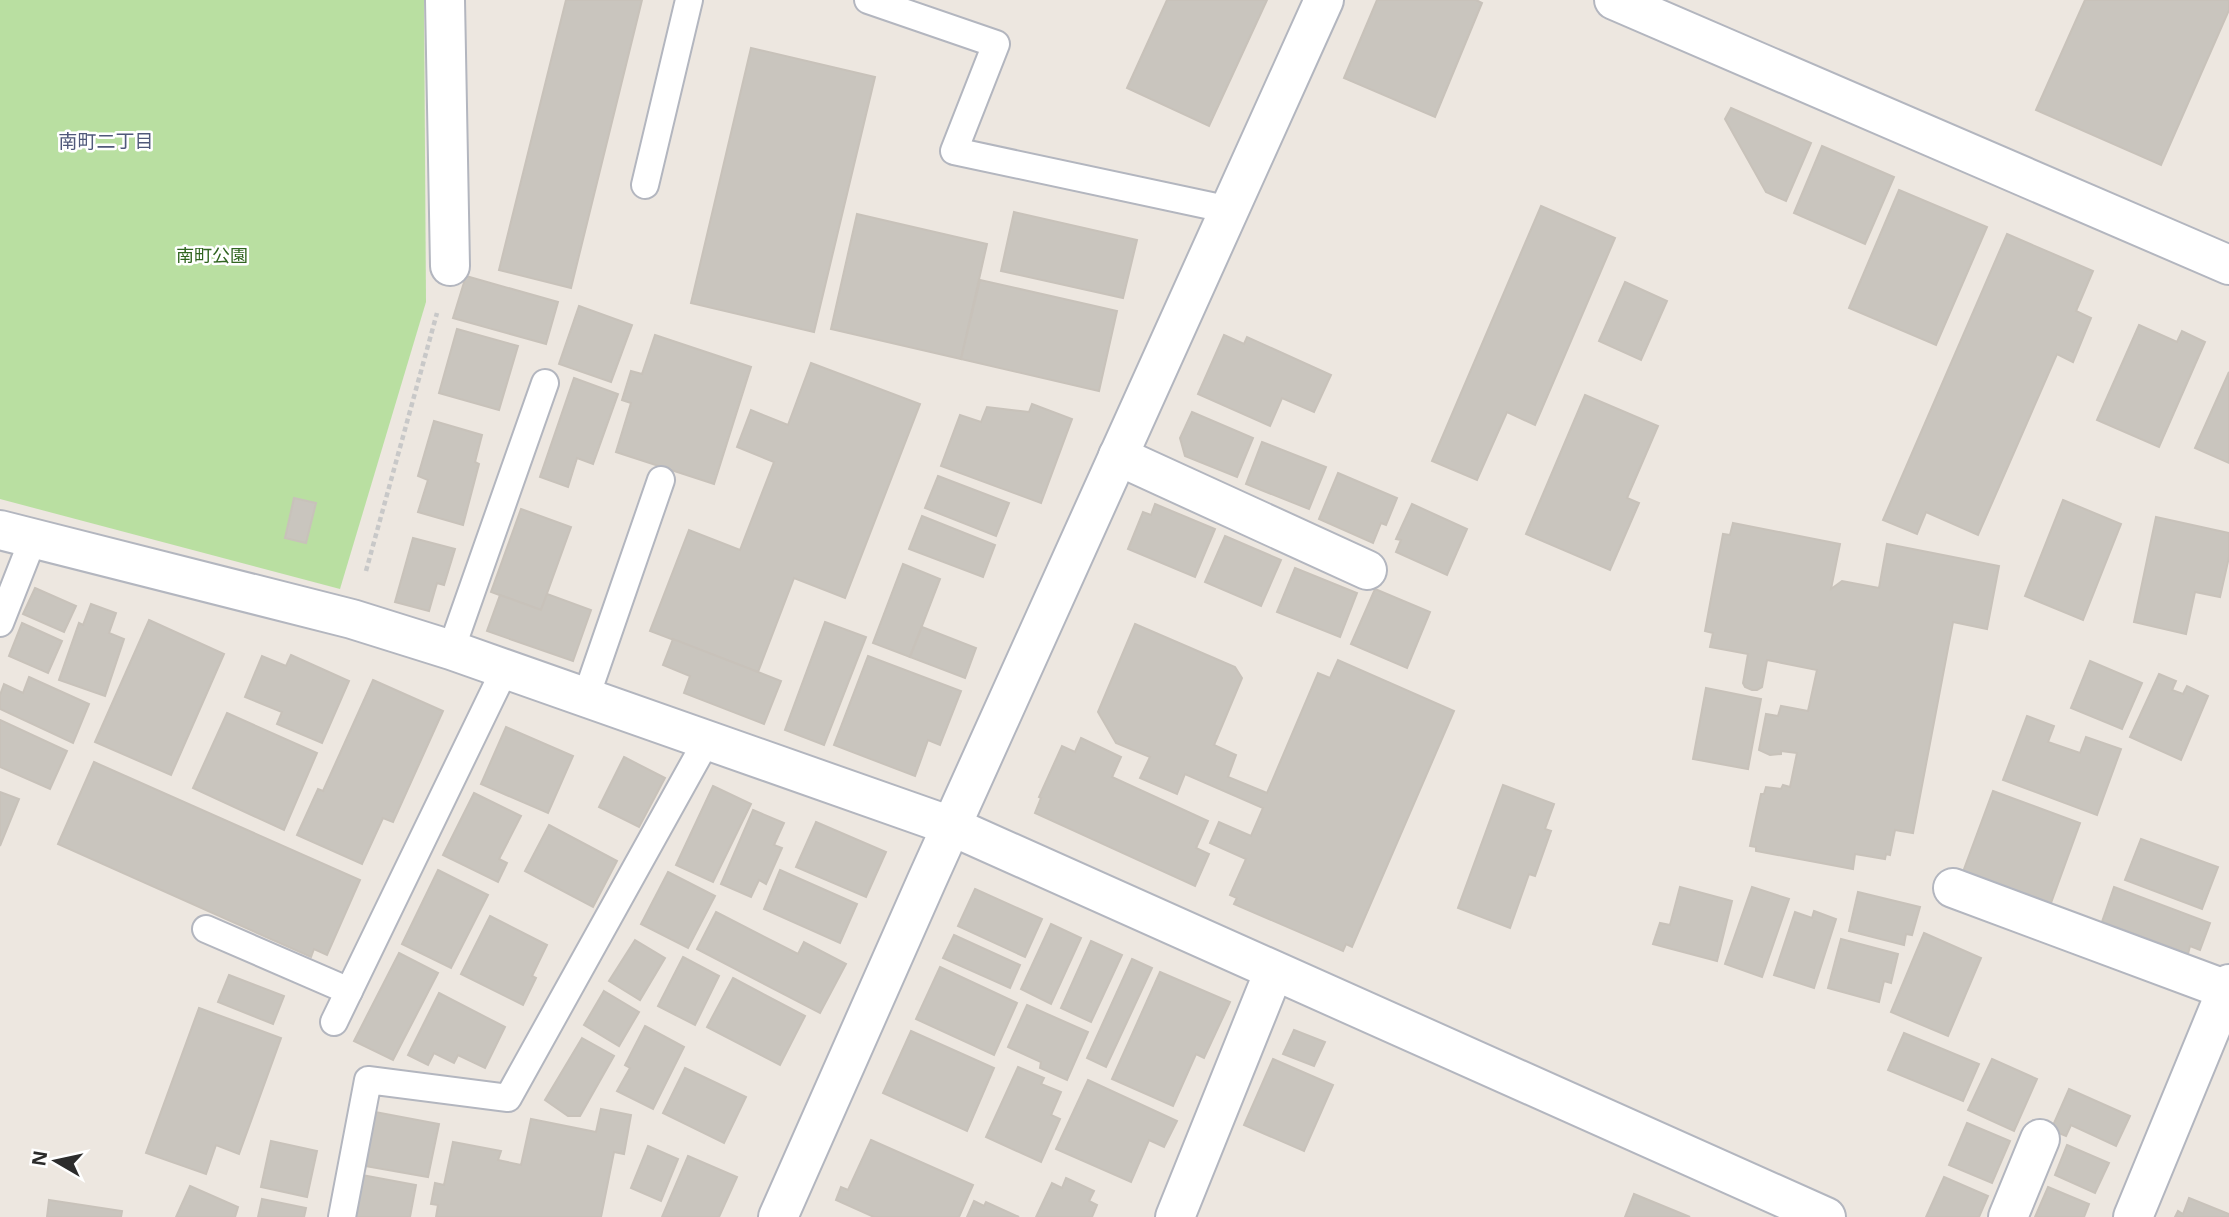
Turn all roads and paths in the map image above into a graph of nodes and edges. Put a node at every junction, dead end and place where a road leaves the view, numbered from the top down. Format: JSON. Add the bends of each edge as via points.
{"nodes":[{"id":1,"x":445,"y":0,"type":"edge"},
{"id":2,"x":689,"y":0,"type":"edge"},
{"id":3,"x":867,"y":0,"type":"edge"},
{"id":4,"x":1324,"y":0,"type":"edge"},
{"id":5,"x":1614,"y":0,"type":"edge"},
{"id":6,"x":645,"y":185,"type":"dead end"},
{"id":7,"x":1230,"y":210,"type":"junction"},
{"id":8,"x":2229,"y":265,"type":"edge"},
{"id":9,"x":450,"y":266,"type":"joint"},
{"id":10,"x":545,"y":383,"type":"dead end"},
{"id":11,"x":1118,"y":456,"type":"junction"},
{"id":12,"x":661,"y":480,"type":"dead end"},
{"id":13,"x":17,"y":534,"type":"edge"},
{"id":14,"x":1367,"y":570,"type":"dead end"},
{"id":15,"x":352,"y":619,"type":"junction"},
{"id":16,"x":0,"y":623,"type":"edge"},
{"id":17,"x":451,"y":650,"type":"junction"},
{"id":18,"x":505,"y":669,"type":"junction"},
{"id":19,"x":586,"y":697,"type":"junction"},
{"id":20,"x":706,"y":740,"type":"junction"},
{"id":21,"x":951,"y":827,"type":"junction"},
{"id":22,"x":1953,"y":888,"type":"dead end"},
{"id":23,"x":206,"y":929,"type":"dead end"},
{"id":24,"x":1274,"y":971,"type":"junction"},
{"id":25,"x":2228,"y":987,"type":"edge"},
{"id":26,"x":349,"y":991,"type":"junction"},
{"id":27,"x":334,"y":1022,"type":"dead end"},
{"id":28,"x":2040,"y":1139,"type":"dead end"},
{"id":29,"x":342,"y":1217,"type":"edge"},
{"id":30,"x":778,"y":1217,"type":"edge"},
{"id":31,"x":1175,"y":1217,"type":"edge"},
{"id":32,"x":1826,"y":1217,"type":"edge"},
{"id":33,"x":2008,"y":1217,"type":"edge"},
{"id":34,"x":2133,"y":1217,"type":"edge"}],
"edges":[{"from":1,"to":9,"type":"street"},
{"from":2,"to":6,"type":"lane"},
{"from":3,"to":7,"type":"lane","via":[[996,44],[954,151]]},
{"from":4,"to":7,"type":"street"},
{"from":5,"to":8,"type":"street"},
{"from":7,"to":11,"type":"street"},
{"from":9,"to":15,"type":"path"},
{"from":10,"to":17,"type":"lane"},
{"from":11,"to":14,"type":"street"},
{"from":11,"to":21,"type":"street"},
{"from":12,"to":19,"type":"lane"},
{"from":13,"to":15,"type":"street"},
{"from":13,"to":16,"type":"lane"},
{"from":15,"to":17,"type":"street"},
{"from":17,"to":18,"type":"street"},
{"from":18,"to":19,"type":"street"},
{"from":18,"to":26,"type":"lane"},
{"from":19,"to":20,"type":"street"},
{"from":20,"to":21,"type":"street"},
{"from":20,"to":29,"type":"lane","via":[[508,1098],[368,1080]]},
{"from":21,"to":24,"type":"street"},
{"from":21,"to":30,"type":"street"},
{"from":22,"to":25,"type":"street"},
{"from":23,"to":26,"type":"lane"},
{"from":24,"to":31,"type":"street"},
{"from":24,"to":32,"type":"street"},
{"from":25,"to":34,"type":"street"},
{"from":26,"to":27,"type":"lane"},
{"from":28,"to":33,"type":"street"}]}
